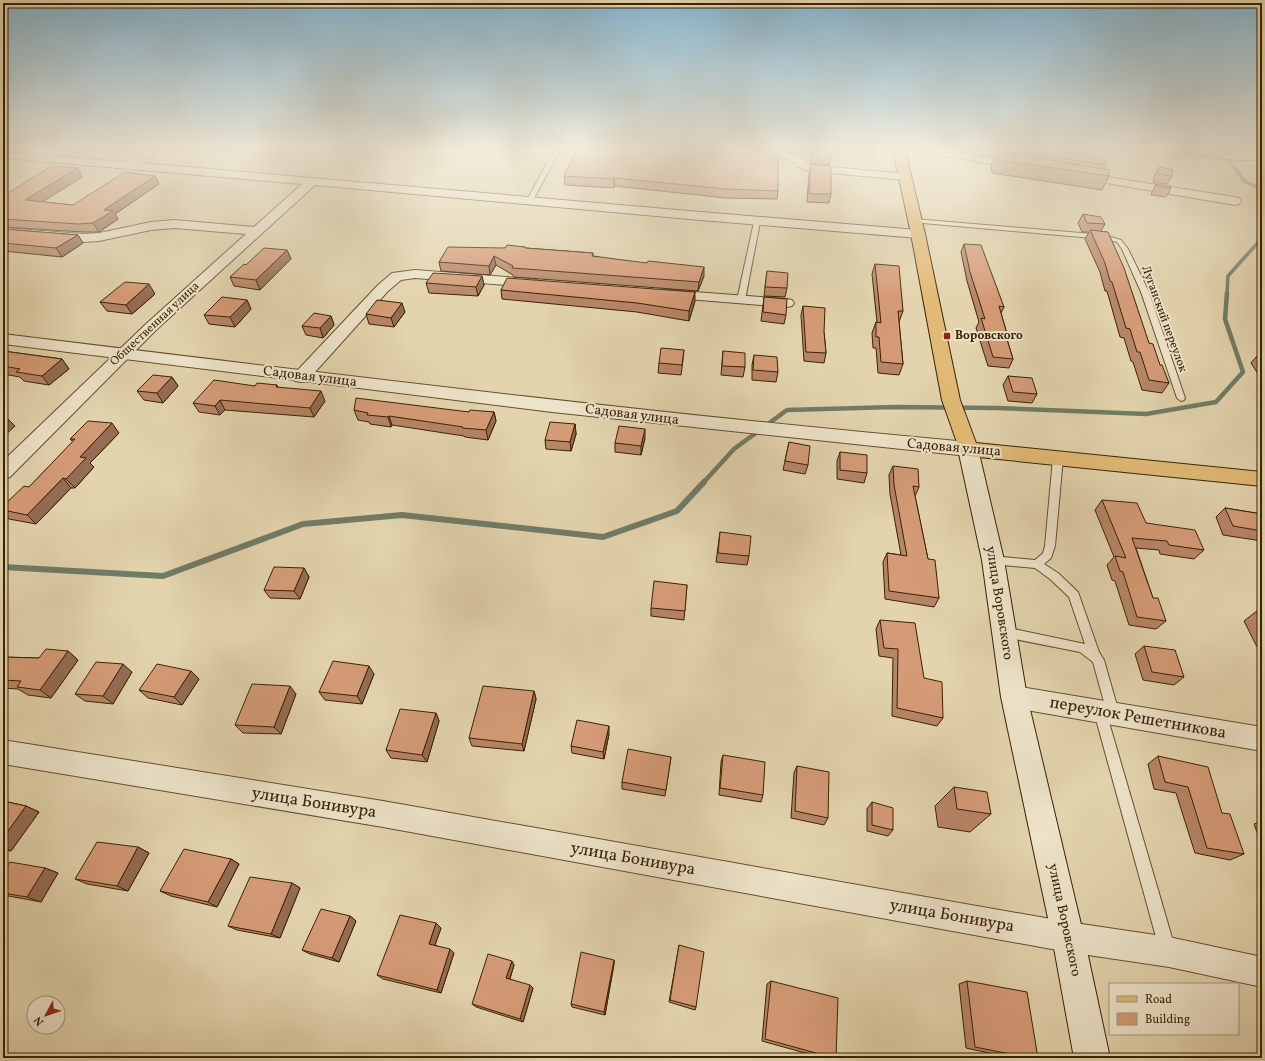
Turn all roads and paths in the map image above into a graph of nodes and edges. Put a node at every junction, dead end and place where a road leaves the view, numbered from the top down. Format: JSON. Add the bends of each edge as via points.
{"nodes":[{"id":1,"x":291,"y":200,"type":"edge"},
{"id":2,"x":503,"y":200,"type":"edge"},
{"id":3,"x":910,"y":200,"type":"edge"},
{"id":4,"x":1226,"y":200,"type":"edge"},
{"id":5,"x":1235,"y":201,"type":"dead end"},
{"id":6,"x":529,"y":202,"type":"joint"},
{"id":7,"x":757,"y":222,"type":"junction"},
{"id":8,"x":916,"y":227,"type":"junction"},
{"id":9,"x":256,"y":231,"type":"junction"},
{"id":10,"x":3,"y":232,"type":"edge"},
{"id":11,"x":543,"y":284,"type":"edge"},
{"id":12,"x":654,"y":293,"type":"edge"},
{"id":13,"x":741,"y":300,"type":"junction"},
{"id":14,"x":787,"y":302,"type":"edge"},
{"id":15,"x":3,"y":339,"type":"edge"},
{"id":16,"x":124,"y":353,"type":"junction"},
{"id":17,"x":301,"y":377,"type":"junction"},
{"id":18,"x":1181,"y":398,"type":"dead end"},
{"id":19,"x":968,"y":450,"type":"junction"},
{"id":20,"x":1058,"y":458,"type":"junction"},
{"id":21,"x":3,"y":472,"type":"edge"},
{"id":22,"x":1262,"y":479,"type":"edge"},
{"id":23,"x":993,"y":560,"type":"junction"},
{"id":24,"x":1037,"y":564,"type":"junction"},
{"id":25,"x":1004,"y":632,"type":"junction"},
{"id":26,"x":1094,"y":655,"type":"junction"},
{"id":27,"x":1014,"y":697,"type":"junction"},
{"id":28,"x":1107,"y":712,"type":"junction"},
{"id":29,"x":1262,"y":740,"type":"edge"},
{"id":30,"x":3,"y":752,"type":"edge"},
{"id":31,"x":1068,"y":937,"type":"junction"},
{"id":32,"x":1168,"y":952,"type":"junction"},
{"id":33,"x":1262,"y":972,"type":"edge"},
{"id":34,"x":1092,"y":1058,"type":"edge"}],
"edges":[{"from":1,"to":9,"type":"street","name":"Общественная улица"},
{"from":2,"to":6,"type":"street"},
{"from":3,"to":8,"type":"main road","name":"улица Воровского"},
{"from":4,"to":5,"type":"street"},
{"from":6,"to":7,"type":"street"},
{"from":7,"to":8,"type":"street"},
{"from":7,"to":13,"type":"lane"},
{"from":8,"to":18,"type":"lane","name":"Луганский переулок","via":[[1119,241],[1145,292]]},
{"from":8,"to":19,"type":"main road","name":"улица Воровского","via":[[951,400]]},
{"from":9,"to":10,"type":"street","via":[[174,224],[84,238]]},
{"from":9,"to":16,"type":"street","name":"Общественная улица"},
{"from":11,"to":17,"type":"street","via":[[415,274],[397,276]]},
{"from":12,"to":13,"type":"street"},
{"from":13,"to":14,"type":"street"},
{"from":15,"to":16,"type":"street","name":"Садовая улица"},
{"from":16,"to":17,"type":"street","name":"Садовая улица"},
{"from":16,"to":21,"type":"street","name":"Общественная улица"},
{"from":17,"to":19,"type":"street","name":"Садовая улица","via":[[742,428]]},
{"from":19,"to":20,"type":"main road","name":"Садовая улица"},
{"from":19,"to":23,"type":"street","name":"улица Воровского"},
{"from":20,"to":22,"type":"main road","name":"Садовая улица"},
{"from":20,"to":24,"type":"lane","via":[[1050,546],[1047,555]]},
{"from":23,"to":24,"type":"lane"},
{"from":23,"to":25,"type":"street","name":"улица Воровского"},
{"from":24,"to":26,"type":"lane","via":[[1074,595]]},
{"from":25,"to":26,"type":"lane","via":[[1083,648]]},
{"from":25,"to":27,"type":"street","name":"улица Воровского"},
{"from":26,"to":28,"type":"lane","via":[[1098,660]]},
{"from":27,"to":28,"type":"street","name":"переулок Решетникова"},
{"from":27,"to":31,"type":"street","name":"улица Воровского"},
{"from":28,"to":29,"type":"street","name":"переулок Решетникова"},
{"from":28,"to":32,"type":"lane"},
{"from":30,"to":31,"type":"street","name":"улица Бонивура","via":[[383,814]]},
{"from":31,"to":32,"type":"street","name":"улица Бонивура"},
{"from":31,"to":34,"type":"street","name":"улица Воровского"},
{"from":32,"to":33,"type":"street","name":"улица Бонивура"}]}
